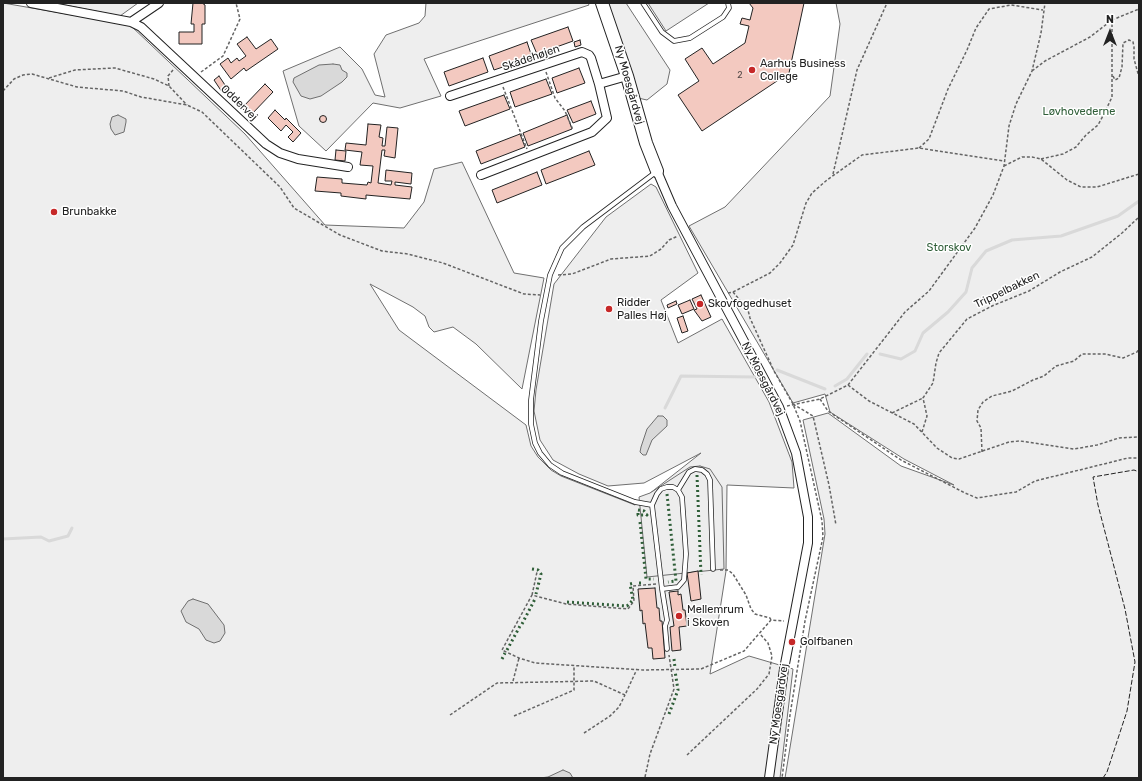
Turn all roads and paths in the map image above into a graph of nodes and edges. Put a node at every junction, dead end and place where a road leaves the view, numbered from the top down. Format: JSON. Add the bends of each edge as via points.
{"nodes":[{"id":1,"x":31,"y":3,"type":"edge"},
{"id":2,"x":159,"y":3,"type":"edge"},
{"id":3,"x":236,"y":3,"type":"edge"},
{"id":4,"x":602,"y":3,"type":"edge"},
{"id":5,"x":643,"y":3,"type":"edge"},
{"id":6,"x":728,"y":3,"type":"edge"},
{"id":7,"x":887,"y":3,"type":"edge"},
{"id":8,"x":1045,"y":3,"type":"edge"},
{"id":9,"x":1139,"y":9,"type":"edge"},
{"id":10,"x":1044,"y":10,"type":"junction"},
{"id":11,"x":1112,"y":20,"type":"junction"},
{"id":12,"x":131,"y":22,"type":"junction"},
{"id":13,"x":180,"y":62,"type":"junction"},
{"id":14,"x":544,"y":65,"type":"junction"},
{"id":15,"x":1032,"y":72,"type":"junction"},
{"id":16,"x":1112,"y":75,"type":"junction"},
{"id":17,"x":627,"y":76,"type":"junction"},
{"id":18,"x":195,"y":77,"type":"junction"},
{"id":19,"x":1139,"y":77,"type":"edge"},
{"id":20,"x":47,"y":78,"type":"junction"},
{"id":21,"x":500,"y":80,"type":"junction"},
{"id":22,"x":599,"y":84,"type":"junction"},
{"id":23,"x":169,"y":86,"type":"junction"},
{"id":24,"x":3,"y":91,"type":"edge"},
{"id":25,"x":450,"y":96,"type":"dead end"},
{"id":26,"x":187,"y":105,"type":"junction"},
{"id":27,"x":576,"y":138,"type":"junction"},
{"id":28,"x":919,"y":148,"type":"junction"},
{"id":29,"x":530,"y":156,"type":"junction"},
{"id":30,"x":1041,"y":159,"type":"junction"},
{"id":31,"x":1004,"y":161,"type":"junction"},
{"id":32,"x":1004,"y":166,"type":"junction"},
{"id":33,"x":348,"y":167,"type":"dead end"},
{"id":34,"x":658,"y":171,"type":"junction"},
{"id":35,"x":1139,"y":174,"type":"edge"},
{"id":36,"x":481,"y":175,"type":"dead end"},
{"id":37,"x":833,"y":175,"type":"junction"},
{"id":38,"x":1139,"y":217,"type":"edge"},
{"id":39,"x":687,"y":234,"type":"junction"},
{"id":40,"x":550,"y":274,"type":"junction"},
{"id":41,"x":732,"y":292,"type":"junction"},
{"id":42,"x":546,"y":294,"type":"junction"},
{"id":43,"x":720,"y":296,"type":"junction"},
{"id":44,"x":1139,"y":348,"type":"edge"},
{"id":45,"x":848,"y":385,"type":"junction"},
{"id":46,"x":923,"y":398,"type":"junction"},
{"id":47,"x":820,"y":399,"type":"junction"},
{"id":48,"x":793,"y":404,"type":"junction"},
{"id":49,"x":779,"y":407,"type":"junction"},
{"id":50,"x":892,"y":413,"type":"junction"},
{"id":51,"x":922,"y":432,"type":"junction"},
{"id":52,"x":1139,"y":437,"type":"edge"},
{"id":53,"x":982,"y":452,"type":"junction"},
{"id":54,"x":1139,"y":458,"type":"edge"},
{"id":55,"x":678,"y":490,"type":"junction"},
{"id":56,"x":652,"y":504,"type":"junction"},
{"id":57,"x":836,"y":525,"type":"dead end"},
{"id":58,"x":713,"y":569,"type":"joint"},
{"id":59,"x":537,"y":572,"type":"dead end"},
{"id":60,"x":662,"y":583,"type":"junction"},
{"id":61,"x":662,"y":589,"type":"junction"},
{"id":62,"x":532,"y":595,"type":"junction"},
{"id":63,"x":771,"y":620,"type":"junction"},
{"id":64,"x":781,"y":620,"type":"dead end"},
{"id":65,"x":760,"y":634,"type":"junction"},
{"id":66,"x":668,"y":649,"type":"joint"},
{"id":67,"x":519,"y":658,"type":"junction"},
{"id":68,"x":574,"y":666,"type":"junction"},
{"id":69,"x":637,"y":669,"type":"junction"},
{"id":70,"x":671,"y":669,"type":"junction"},
{"id":71,"x":513,"y":681,"type":"junction"},
{"id":72,"x":573,"y":681,"type":"junction"},
{"id":73,"x":625,"y":696,"type":"junction"},
{"id":74,"x":450,"y":715,"type":"dead end"},
{"id":75,"x":514,"y":716,"type":"dead end"},
{"id":76,"x":584,"y":733,"type":"dead end"},
{"id":77,"x":687,"y":755,"type":"dead end"},
{"id":78,"x":645,"y":777,"type":"edge"},
{"id":79,"x":769,"y":778,"type":"edge"}],
"edges":[{"from":1,"to":12,"type":"street","name":"Oddervej"},
{"from":2,"to":12,"type":"street"},
{"from":3,"to":18,"type":"path","via":[[240,19],[223,56]]},
{"from":4,"to":17,"type":"street","name":"Ny Moesgårdvej"},
{"from":5,"to":6,"type":"lane","via":[[662,32],[674,41],[690,38],[723,17],[729,8]]},
{"from":7,"to":37,"type":"path","via":[[857,70]]},
{"from":8,"to":10,"type":"path"},
{"from":9,"to":11,"type":"path"},
{"from":10,"to":15,"type":"path"},
{"from":10,"to":28,"type":"path","via":[[1011,5],[989,9],[976,28],[929,139]]},
{"from":11,"to":15,"type":"path","via":[[1090,37],[1045,61]]},
{"from":11,"to":16,"type":"path"},
{"from":12,"to":13,"type":"street","name":"Oddervej","via":[[141,27]]},
{"from":13,"to":18,"type":"street","name":"Oddervej"},
{"from":13,"to":23,"type":"path","via":[[168,76]]},
{"from":14,"to":21,"type":"street","name":"Skådehøjen"},
{"from":14,"to":22,"type":"street","name":"Skådehøjen","via":[[578,53],[586,53],[591,58]]},
{"from":14,"to":27,"type":"path","via":[[555,98],[565,111]]},
{"from":15,"to":31,"type":"path","via":[[1016,104],[1009,126]]},
{"from":16,"to":19,"type":"path","via":[[1115,80],[1119,78],[1123,43],[1129,40],[1133,42]]},
{"from":16,"to":30,"type":"path","via":[[1112,97],[1098,125],[1076,147],[1063,154]]},
{"from":17,"to":22,"type":"street"},
{"from":17,"to":34,"type":"street","name":"Ny Moesgårdvej","via":[[646,143]]},
{"from":18,"to":33,"type":"street","name":"Oddervej","via":[[266,144],[280,153],[298,159]]},
{"from":20,"to":23,"type":"path","via":[[75,70],[115,68]]},
{"from":20,"to":24,"type":"path","via":[[32,74],[23,75],[14,79]]},
{"from":20,"to":26,"type":"path","via":[[77,87],[123,91],[141,97]]},
{"from":21,"to":25,"type":"street","name":"Skådehøjen"},
{"from":21,"to":29,"type":"path"},
{"from":22,"to":27,"type":"street","name":"Skådehøjen","via":[[607,118],[592,132]]},
{"from":23,"to":26,"type":"path"},
{"from":26,"to":42,"type":"path","via":[[202,112],[280,187],[294,208],[340,235],[382,251],[408,254],[443,263],[524,294]]},
{"from":27,"to":29,"type":"street","name":"Skådehøjen"},
{"from":28,"to":31,"type":"path"},
{"from":28,"to":37,"type":"path","via":[[862,155]]},
{"from":29,"to":36,"type":"street","name":"Skådehøjen"},
{"from":30,"to":32,"type":"path","via":[[1022,157]]},
{"from":30,"to":35,"type":"path","via":[[1067,180],[1081,187],[1097,188]]},
{"from":31,"to":32,"type":"path"},
{"from":32,"to":45,"type":"path","via":[[993,195],[975,228],[929,291],[905,312]]},
{"from":34,"to":39,"type":"street","name":"Ny Moesgårdvej"},
{"from":34,"to":40,"type":"lane","via":[[582,227],[562,248]]},
{"from":37,"to":41,"type":"path","via":[[812,193],[806,203],[793,245],[780,263],[770,273]]},
{"from":38,"to":46,"type":"path","name":"Trippelbakken","via":[[1092,257],[1029,291],[967,319],[939,354],[933,382]]},
{"from":39,"to":40,"type":"path","via":[[669,240],[650,256],[611,260],[564,276]]},
{"from":39,"to":43,"type":"street","name":"Ny Moesgårdvej"},
{"from":40,"to":42,"type":"lane"},
{"from":41,"to":43,"type":"path"},
{"from":41,"to":48,"type":"path","via":[[748,310],[774,371]]},
{"from":42,"to":56,"type":"lane","via":[[532,400],[532,424],[535,443],[540,453],[550,465],[562,473],[634,502]]},
{"from":43,"to":49,"type":"street","name":"Ny Moesgårdvej"},
{"from":44,"to":53,"type":"path","via":[[1122,358],[1104,354],[1082,354],[1074,361],[1056,366],[1044,376],[1012,391],[992,396],[983,402],[978,410],[977,421],[981,428]]},
{"from":45,"to":47,"type":"path"},
{"from":45,"to":50,"type":"path","via":[[869,401]]},
{"from":46,"to":50,"type":"path"},
{"from":46,"to":51,"type":"path","via":[[927,416]]},
{"from":47,"to":48,"type":"path"},
{"from":47,"to":54,"type":"path","via":[[828,410],[901,460],[977,498],[1016,492],[1035,481],[1128,458]]},
{"from":48,"to":49,"type":"path"},
{"from":48,"to":57,"type":"path","via":[[813,416]]},
{"from":49,"to":79,"type":"street","name":"Ny Moesgårdvej","via":[[796,453],[808,517],[808,543],[785,662]]},
{"from":50,"to":51,"type":"path","via":[[914,424]]},
{"from":51,"to":53,"type":"path","via":[[937,448],[952,458],[966,458]]},
{"from":52,"to":53,"type":"path","via":[[1119,438],[1074,449],[1020,441],[1009,442]]},
{"from":55,"to":56,"type":"lane","via":[[673,487],[661,489]]},
{"from":55,"to":58,"type":"lane","via":[[684,477],[695,469],[702,470],[710,480]]},
{"from":55,"to":61,"type":"lane","via":[[682,497],[686,554],[684,580],[678,587]]},
{"from":56,"to":60,"type":"lane"},
{"from":58,"to":63,"type":"path","via":[[728,570],[746,595],[755,614]]},
{"from":59,"to":62,"type":"path"},
{"from":60,"to":61,"type":"lane"},
{"from":60,"to":62,"type":"path","via":[[634,586],[634,601],[628,609],[566,604]]},
{"from":61,"to":66,"type":"lane"},
{"from":62,"to":67,"type":"path","via":[[502,650]]},
{"from":63,"to":64,"type":"path"},
{"from":63,"to":65,"type":"path"},
{"from":65,"to":70,"type":"path","via":[[739,654],[701,669]]},
{"from":65,"to":77,"type":"path","via":[[768,642],[772,656],[769,674],[758,689]]},
{"from":66,"to":70,"type":"path"},
{"from":67,"to":68,"type":"path","via":[[535,663]]},
{"from":67,"to":71,"type":"path"},
{"from":68,"to":69,"type":"path"},
{"from":68,"to":72,"type":"path"},
{"from":69,"to":70,"type":"path"},
{"from":69,"to":73,"type":"path"},
{"from":70,"to":78,"type":"path","via":[[674,689],[650,754]]},
{"from":71,"to":72,"type":"path"},
{"from":71,"to":74,"type":"path","via":[[497,683]]},
{"from":72,"to":73,"type":"path","via":[[594,681]]},
{"from":72,"to":75,"type":"path","via":[[574,690]]},
{"from":73,"to":76,"type":"path","via":[[610,716]]}]}
